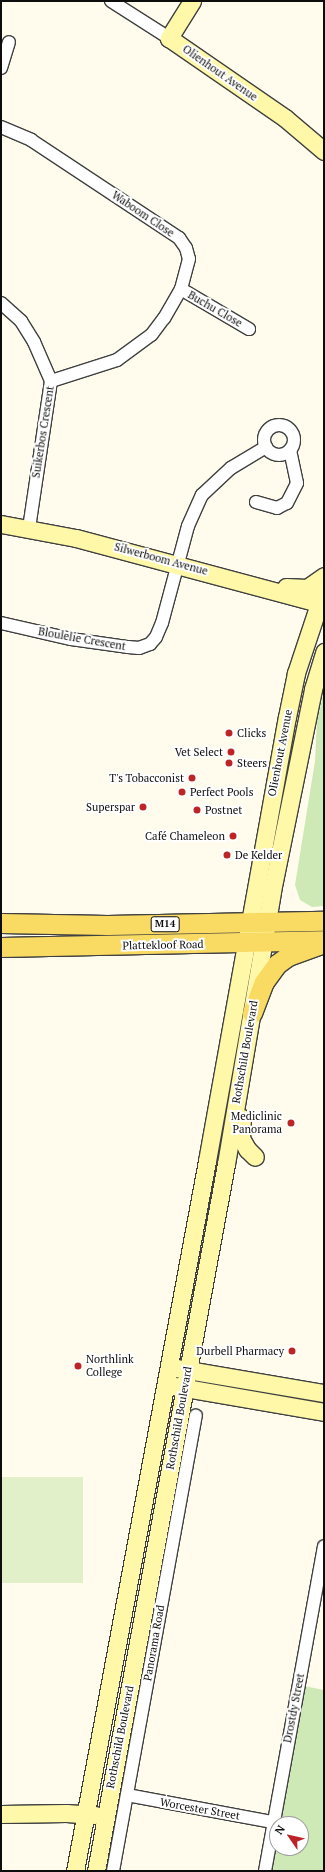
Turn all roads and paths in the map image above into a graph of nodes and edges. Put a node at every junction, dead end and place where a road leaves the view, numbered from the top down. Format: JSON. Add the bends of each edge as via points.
{"nodes":[{"id":1,"x":112,"y":1,"type":"edge"},
{"id":2,"x":192,"y":1,"type":"edge"},
{"id":3,"x":169,"y":38,"type":"junction"},
{"id":4,"x":9,"y":42,"type":"dead end"},
{"id":5,"x":1,"y":68,"type":"edge"},
{"id":6,"x":1,"y":127,"type":"edge"},
{"id":7,"x":324,"y":151,"type":"edge"},
{"id":8,"x":181,"y":289,"type":"junction"},
{"id":9,"x":1,"y":303,"type":"edge"},
{"id":10,"x":249,"y":329,"type":"dead end"},
{"id":11,"x":51,"y":381,"type":"junction"},
{"id":12,"x":266,"y":446,"type":"junction"},
{"id":13,"x":290,"y":450,"type":"junction"},
{"id":14,"x":256,"y":502,"type":"dead end"},
{"id":15,"x":1,"y":524,"type":"edge"},
{"id":16,"x":29,"y":528,"type":"junction"},
{"id":17,"x":178,"y":564,"type":"junction"},
{"id":18,"x":324,"y":576,"type":"edge"},
{"id":19,"x":270,"y":588,"type":"junction"},
{"id":20,"x":323,"y":601,"type":"edge"},
{"id":21,"x":1,"y":623,"type":"edge"},
{"id":22,"x":307,"y":636,"type":"junction"},
{"id":23,"x":324,"y":652,"type":"edge"},
{"id":24,"x":258,"y":921,"type":"junction"},
{"id":25,"x":324,"y":921,"type":"edge"},
{"id":26,"x":1,"y":923,"type":"edge"},
{"id":27,"x":254,"y":942,"type":"junction"},
{"id":28,"x":324,"y":942,"type":"edge"},
{"id":29,"x":1,"y":947,"type":"edge"},
{"id":30,"x":252,"y":1013,"type":"junction"},
{"id":31,"x":244,"y":1058,"type":"junction"},
{"id":32,"x":256,"y":1157,"type":"dead end"},
{"id":33,"x":168,"y":1367,"type":"junction"},
{"id":34,"x":187,"y":1369,"type":"junction"},
{"id":35,"x":164,"y":1384,"type":"junction"},
{"id":36,"x":184,"y":1387,"type":"junction"},
{"id":37,"x":324,"y":1393,"type":"edge"},
{"id":38,"x":324,"y":1412,"type":"edge"},
{"id":39,"x":196,"y":1415,"type":"dead end"},
{"id":40,"x":324,"y":1546,"type":"edge"},
{"id":41,"x":127,"y":1795,"type":"junction"},
{"id":42,"x":1,"y":1814,"type":"edge"},
{"id":43,"x":84,"y":1814,"type":"junction"},
{"id":44,"x":105,"y":1816,"type":"junction"},
{"id":45,"x":273,"y":1816,"type":"edge"},
{"id":46,"x":269,"y":1821,"type":"edge"},
{"id":47,"x":269,"y":1843,"type":"edge"},
{"id":48,"x":74,"y":1871,"type":"edge"},
{"id":49,"x":96,"y":1871,"type":"edge"},
{"id":50,"x":113,"y":1871,"type":"edge"},
{"id":51,"x":265,"y":1871,"type":"edge"}],
"edges":[{"from":1,"to":3,"type":"street","name":"Olienhout Avenue"},
{"from":2,"to":3,"type":"street"},
{"from":3,"to":7,"type":"street","name":"Olienhout Avenue","via":[[286,118]]},
{"from":4,"to":5,"type":"street"},
{"from":6,"to":8,"type":"street","name":"Waboom Close","via":[[31,140],[179,238],[186,248],[189,259]]},
{"from":8,"to":10,"type":"street","name":"Buchu Close"},
{"from":8,"to":11,"type":"street","name":"Waboom Close","via":[[164,318],[134,349],[117,360]]},
{"from":9,"to":11,"type":"street","name":"Suikerbos Crescent","via":[[21,321],[34,342]]},
{"from":11,"to":16,"type":"street","name":"Suikerbos Crescent"},
{"from":12,"to":13,"type":"street","via":[[277,455]]},
{"from":12,"to":13,"type":"street","via":[[266,432],[273,426],[283,425],[293,435]]},
{"from":12,"to":17,"type":"street","name":"Bloulelie Crescent","via":[[231,468],[202,495],[188,526]]},
{"from":13,"to":14,"type":"street","via":[[297,483],[286,503],[277,508]]},
{"from":15,"to":16,"type":"street","name":"Silwerboom Avenue"},
{"from":16,"to":17,"type":"street","name":"Silwerboom Avenue"},
{"from":17,"to":19,"type":"street","name":"Silwerboom Avenue"},
{"from":17,"to":21,"type":"street","name":"Bloulelie Crescent","via":[[156,637],[150,644],[139,648],[71,639]]},
{"from":18,"to":19,"type":"street","via":[[307,588]]},
{"from":19,"to":20,"type":"street","name":"Silwerboom Avenue"},
{"from":19,"to":22,"type":"street","via":[[296,606],[304,620]]},
{"from":20,"to":22,"type":"street","name":"Olienhout Avenue"},
{"from":22,"to":24,"type":"street","name":"Olienhout Avenue","via":[[287,717]]},
{"from":23,"to":24,"type":"street","name":"Olienhout Avenue","via":[[312,690]]},
{"from":24,"to":25,"type":"main road","name":"Plattekloof Road","number":"M14"},
{"from":24,"to":26,"type":"main road","name":"Plattekloof Road","number":"M14","via":[[107,925]]},
{"from":24,"to":27,"type":"street"},
{"from":27,"to":28,"type":"main road","name":"Plattekloof Road","number":"M14"},
{"from":27,"to":29,"type":"main road","name":"Plattekloof Road","number":"M14"},
{"from":27,"to":30,"type":"street","name":"Rothschild Boulevard"},
{"from":27,"to":33,"type":"street","name":"Rothschild Boulevard"},
{"from":28,"to":30,"type":"main road","via":[[288,956],[277,964],[264,982]]},
{"from":30,"to":31,"type":"street","name":"Rothschild Boulevard"},
{"from":31,"to":32,"type":"street","via":[[247,1083],[241,1138],[247,1149]]},
{"from":31,"to":34,"type":"street","name":"Rothschild Boulevard"},
{"from":33,"to":34,"type":"street"},
{"from":33,"to":35,"type":"street","name":"Rothschild Boulevard"},
{"from":34,"to":36,"type":"street","name":"Rothschild Boulevard"},
{"from":34,"to":37,"type":"street"},
{"from":35,"to":36,"type":"street"},
{"from":35,"to":43,"type":"street","name":"Rothschild Boulevard"},
{"from":36,"to":38,"type":"street"},
{"from":36,"to":44,"type":"street","name":"Rothschild Boulevard"},
{"from":39,"to":41,"type":"street","name":"Panorama Road"},
{"from":40,"to":45,"type":"street","name":"Drostdy Street"},
{"from":41,"to":46,"type":"street","name":"Worcester Street"},
{"from":41,"to":50,"type":"street","name":"Panorama Road"},
{"from":42,"to":43,"type":"street"},
{"from":43,"to":44,"type":"street"},
{"from":43,"to":48,"type":"street","name":"Rothschild Boulevard"},
{"from":44,"to":49,"type":"street","name":"Rothschild Boulevard"},
{"from":47,"to":51,"type":"street","name":"Drostdy Street"}]}
